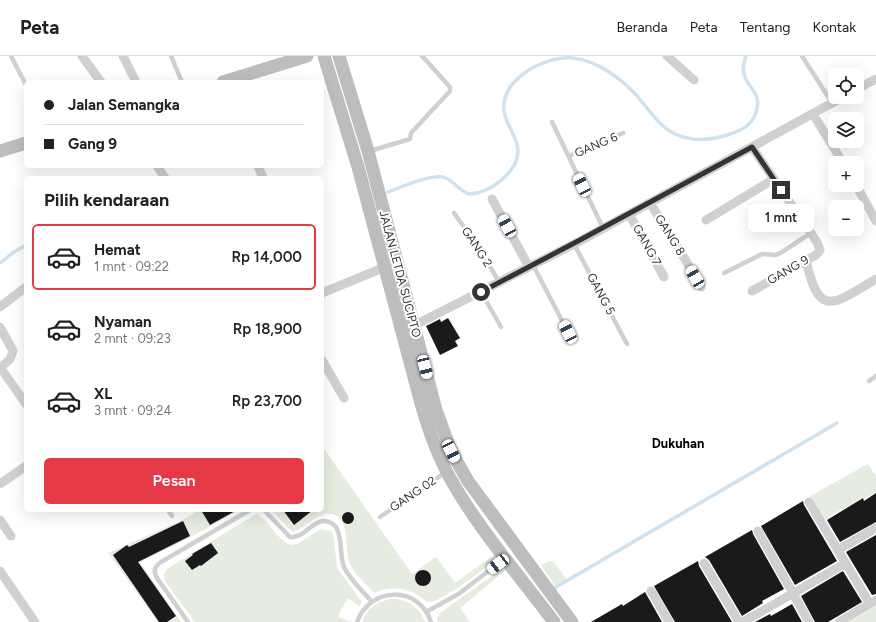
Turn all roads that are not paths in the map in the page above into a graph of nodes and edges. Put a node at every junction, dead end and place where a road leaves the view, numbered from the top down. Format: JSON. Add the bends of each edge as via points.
{"nodes":[{"id":1,"x":11,"y":56,"type":"edge"},
{"id":2,"x":82,"y":56,"type":"edge"},
{"id":3,"x":123,"y":56,"type":"edge"},
{"id":4,"x":171,"y":56,"type":"edge"},
{"id":5,"x":307,"y":56,"type":"edge"},
{"id":6,"x":324,"y":56,"type":"edge"},
{"id":7,"x":339,"y":56,"type":"edge"},
{"id":8,"x":422,"y":56,"type":"edge"},
{"id":9,"x":667,"y":56,"type":"edge"},
{"id":10,"x":802,"y":56,"type":"edge"},
{"id":11,"x":876,"y":79,"type":"edge"},
{"id":12,"x":100,"y":80,"type":"edge"},
{"id":13,"x":135,"y":80,"type":"edge"},
{"id":14,"x":181,"y":80,"type":"edge"},
{"id":15,"x":230,"y":80,"type":"edge"},
{"id":16,"x":694,"y":80,"type":"dead end"},
{"id":17,"x":24,"y":81,"type":"edge"},
{"id":18,"x":864,"y":85,"type":"edge"},
{"id":19,"x":828,"y":97,"type":"edge"},
{"id":20,"x":830,"y":104,"type":"edge"},
{"id":21,"x":813,"y":114,"type":"junction"},
{"id":22,"x":552,"y":122,"type":"dead end"},
{"id":23,"x":623,"y":133,"type":"dead end"},
{"id":24,"x":24,"y":144,"type":"edge"},
{"id":25,"x":752,"y":147,"type":"junction"},
{"id":26,"x":0,"y":151,"type":"edge"},
{"id":27,"x":569,"y":156,"type":"junction"},
{"id":28,"x":839,"y":156,"type":"edge"},
{"id":29,"x":369,"y":157,"type":"junction"},
{"id":30,"x":358,"y":166,"type":"junction"},
{"id":31,"x":774,"y":179,"type":"junction"},
{"id":32,"x":860,"y":192,"type":"edge"},
{"id":33,"x":492,"y":199,"type":"dead end"},
{"id":34,"x":650,"y":203,"type":"junction"},
{"id":35,"x":454,"y":213,"type":"dead end"},
{"id":36,"x":629,"y":214,"type":"junction"},
{"id":37,"x":706,"y":220,"type":"dead end"},
{"id":38,"x":876,"y":221,"type":"edge"},
{"id":39,"x":603,"y":228,"type":"junction"},
{"id":40,"x":811,"y":233,"type":"junction"},
{"id":41,"x":574,"y":244,"type":"junction"},
{"id":42,"x":806,"y":260,"type":"junction"},
{"id":43,"x":531,"y":266,"type":"junction"},
{"id":44,"x":385,"y":267,"type":"junction"},
{"id":45,"x":724,"y":272,"type":"dead end"},
{"id":46,"x":664,"y":277,"type":"dead end"},
{"id":47,"x":876,"y":279,"type":"edge"},
{"id":48,"x":499,"y":282,"type":"junction"},
{"id":49,"x":702,"y":287,"type":"dead end"},
{"id":50,"x":24,"y":289,"type":"edge"},
{"id":51,"x":752,"y":291,"type":"dead end"},
{"id":52,"x":324,"y":292,"type":"edge"},
{"id":53,"x":481,"y":292,"type":"junction"},
{"id":54,"x":0,"y":307,"type":"edge"},
{"id":55,"x":0,"y":327,"type":"edge"},
{"id":56,"x":501,"y":327,"type":"dead end"},
{"id":57,"x":416,"y":330,"type":"junction"},
{"id":58,"x":568,"y":332,"type":"dead end"},
{"id":59,"x":404,"y":339,"type":"junction"},
{"id":60,"x":627,"y":344,"type":"dead end"},
{"id":61,"x":0,"y":368,"type":"edge"},
{"id":62,"x":325,"y":374,"type":"edge"},
{"id":63,"x":876,"y":376,"type":"edge"},
{"id":64,"x":869,"y":381,"type":"dead end"},
{"id":65,"x":344,"y":398,"type":"dead end"},
{"id":66,"x":24,"y":401,"type":"edge"},
{"id":67,"x":24,"y":467,"type":"edge"},
{"id":68,"x":446,"y":471,"type":"junction"},
{"id":69,"x":0,"y":484,"type":"edge"},
{"id":70,"x":809,"y":502,"type":"dead end"},
{"id":71,"x":169,"y":512,"type":"edge"},
{"id":72,"x":247,"y":512,"type":"edge"},
{"id":73,"x":266,"y":512,"type":"edge"},
{"id":74,"x":172,"y":516,"type":"dead end"},
{"id":75,"x":380,"y":517,"type":"dead end"},
{"id":76,"x":0,"y":520,"type":"edge"},
{"id":77,"x":876,"y":528,"type":"edge"},
{"id":78,"x":758,"y":531,"type":"dead end"},
{"id":79,"x":11,"y":536,"type":"dead end"},
{"id":80,"x":517,"y":548,"type":"junction"},
{"id":81,"x":838,"y":550,"type":"junction"},
{"id":82,"x":505,"y":558,"type":"junction"},
{"id":83,"x":704,"y":563,"type":"dead end"},
{"id":84,"x":846,"y":563,"type":"junction"},
{"id":85,"x":0,"y":571,"type":"edge"},
{"id":86,"x":651,"y":591,"type":"dead end"},
{"id":87,"x":793,"y":593,"type":"junction"},
{"id":88,"x":371,"y":601,"type":"junction"},
{"id":89,"x":873,"y":602,"type":"edge"},
{"id":90,"x":426,"y":612,"type":"junction"},
{"id":91,"x":35,"y":622,"type":"edge"},
{"id":92,"x":188,"y":622,"type":"edge"},
{"id":93,"x":357,"y":622,"type":"edge"},
{"id":94,"x":431,"y":622,"type":"edge"},
{"id":95,"x":554,"y":622,"type":"edge"},
{"id":96,"x":572,"y":622,"type":"edge"},
{"id":97,"x":669,"y":622,"type":"edge"},
{"id":98,"x":739,"y":622,"type":"edge"},
{"id":99,"x":743,"y":622,"type":"edge"},
{"id":100,"x":809,"y":622,"type":"edge"},
{"id":101,"x":839,"y":622,"type":"edge"}],
"edges":[{"from":1,"to":17,"type":"lane"},
{"from":2,"to":12,"type":"street"},
{"from":3,"to":13,"type":"street"},
{"from":4,"to":14,"type":"lane"},
{"from":5,"to":15,"type":"main road"},
{"from":6,"to":30,"type":"main road","name":"JALAN LETDA SUCIPTO"},
{"from":7,"to":29,"type":"main road","name":"JALAN LETDA SUCIPTO"},
{"from":8,"to":29,"type":"lane","via":[[450,91],[410,133],[410,140]]},
{"from":9,"to":16,"type":"street"},
{"from":10,"to":19,"type":"lane"},
{"from":11,"to":18,"type":"street"},
{"from":20,"to":21,"type":"street"},
{"from":21,"to":25,"type":"street"},
{"from":21,"to":28,"type":"street"},
{"from":22,"to":27,"type":"lane","name":"GANG 6"},
{"from":23,"to":27,"type":"lane","name":"GANG 6"},
{"from":24,"to":26,"type":"main road"},
{"from":25,"to":31,"type":"street","name":"GANG 9"},
{"from":25,"to":34,"type":"street"},
{"from":27,"to":39,"type":"lane","name":"GANG 6"},
{"from":29,"to":30,"type":"main road"},
{"from":29,"to":57,"type":"main road","name":"JALAN LETDA SUCIPTO"},
{"from":30,"to":44,"type":"main road","name":"JALAN LETDA SUCIPTO"},
{"from":31,"to":37,"type":"street"},
{"from":31,"to":40,"type":"street","name":"GANG 9"},
{"from":32,"to":38,"type":"street"},
{"from":33,"to":43,"type":"street"},
{"from":34,"to":36,"type":"street"},
{"from":34,"to":49,"type":"street","name":"GANG 8"},
{"from":35,"to":48,"type":"lane","name":"GANG 2"},
{"from":36,"to":39,"type":"street"},
{"from":36,"to":46,"type":"street","name":"GANG 7"},
{"from":39,"to":41,"type":"street"},
{"from":40,"to":42,"type":"street","name":"GANG 9","via":[[820,250]]},
{"from":40,"to":45,"type":"lane","via":[[782,252],[762,254]]},
{"from":41,"to":43,"type":"street"},
{"from":41,"to":60,"type":"lane","name":"GANG 5"},
{"from":42,"to":47,"type":"street","via":[[814,289],[822,298],[831,302],[838,301]]},
{"from":42,"to":51,"type":"street","name":"GANG 9"},
{"from":43,"to":48,"type":"street"},
{"from":43,"to":58,"type":"lane"},
{"from":44,"to":52,"type":"street"},
{"from":44,"to":59,"type":"main road","name":"JALAN LETDA SUCIPTO"},
{"from":48,"to":53,"type":"street"},
{"from":50,"to":54,"type":"street"},
{"from":53,"to":56,"type":"lane"},
{"from":53,"to":57,"type":"street"},
{"from":55,"to":61,"type":"street","via":[[13,351],[10,359]]},
{"from":57,"to":59,"type":"main road"},
{"from":57,"to":80,"type":"main road","name":"JALAN LETDA SUCIPTO","via":[[436,410],[451,451],[468,481]]},
{"from":59,"to":68,"type":"main road","name":"JALAN LETDA SUCIPTO","via":[[428,429]]},
{"from":61,"to":66,"type":"street"},
{"from":62,"to":65,"type":"street"},
{"from":63,"to":64,"type":"lane"},
{"from":67,"to":69,"type":"street"},
{"from":68,"to":75,"type":"lane","name":"GANG 02"},
{"from":68,"to":82,"type":"main road","name":"JALAN LETDA SUCIPTO"},
{"from":70,"to":81,"type":"street"},
{"from":71,"to":74,"type":"lane"},
{"from":72,"to":92,"type":"lane","via":[[155,567],[157,578]]},
{"from":73,"to":88,"type":"lane","via":[[290,537],[297,537],[320,522],[334,526],[340,536],[345,568]]},
{"from":76,"to":79,"type":"street"},
{"from":77,"to":81,"type":"street"},
{"from":78,"to":87,"type":"street"},
{"from":80,"to":82,"type":"main road"},
{"from":80,"to":96,"type":"main road","name":"JALAN LETDA SUCIPTO"},
{"from":81,"to":84,"type":"street"},
{"from":82,"to":90,"type":"lane","via":[[460,593]]},
{"from":82,"to":95,"type":"main road","name":"JALAN LETDA SUCIPTO"},
{"from":83,"to":98,"type":"street"},
{"from":84,"to":87,"type":"street"},
{"from":84,"to":89,"type":"street"},
{"from":85,"to":91,"type":"street"},
{"from":86,"to":97,"type":"street"},
{"from":87,"to":99,"type":"street"},
{"from":87,"to":100,"type":"street"},
{"from":88,"to":90,"type":"lane","via":[[386,595],[399,594],[417,602]]},
{"from":88,"to":93,"type":"lane"},
{"from":89,"to":101,"type":"street"},
{"from":90,"to":94,"type":"lane"}]}
